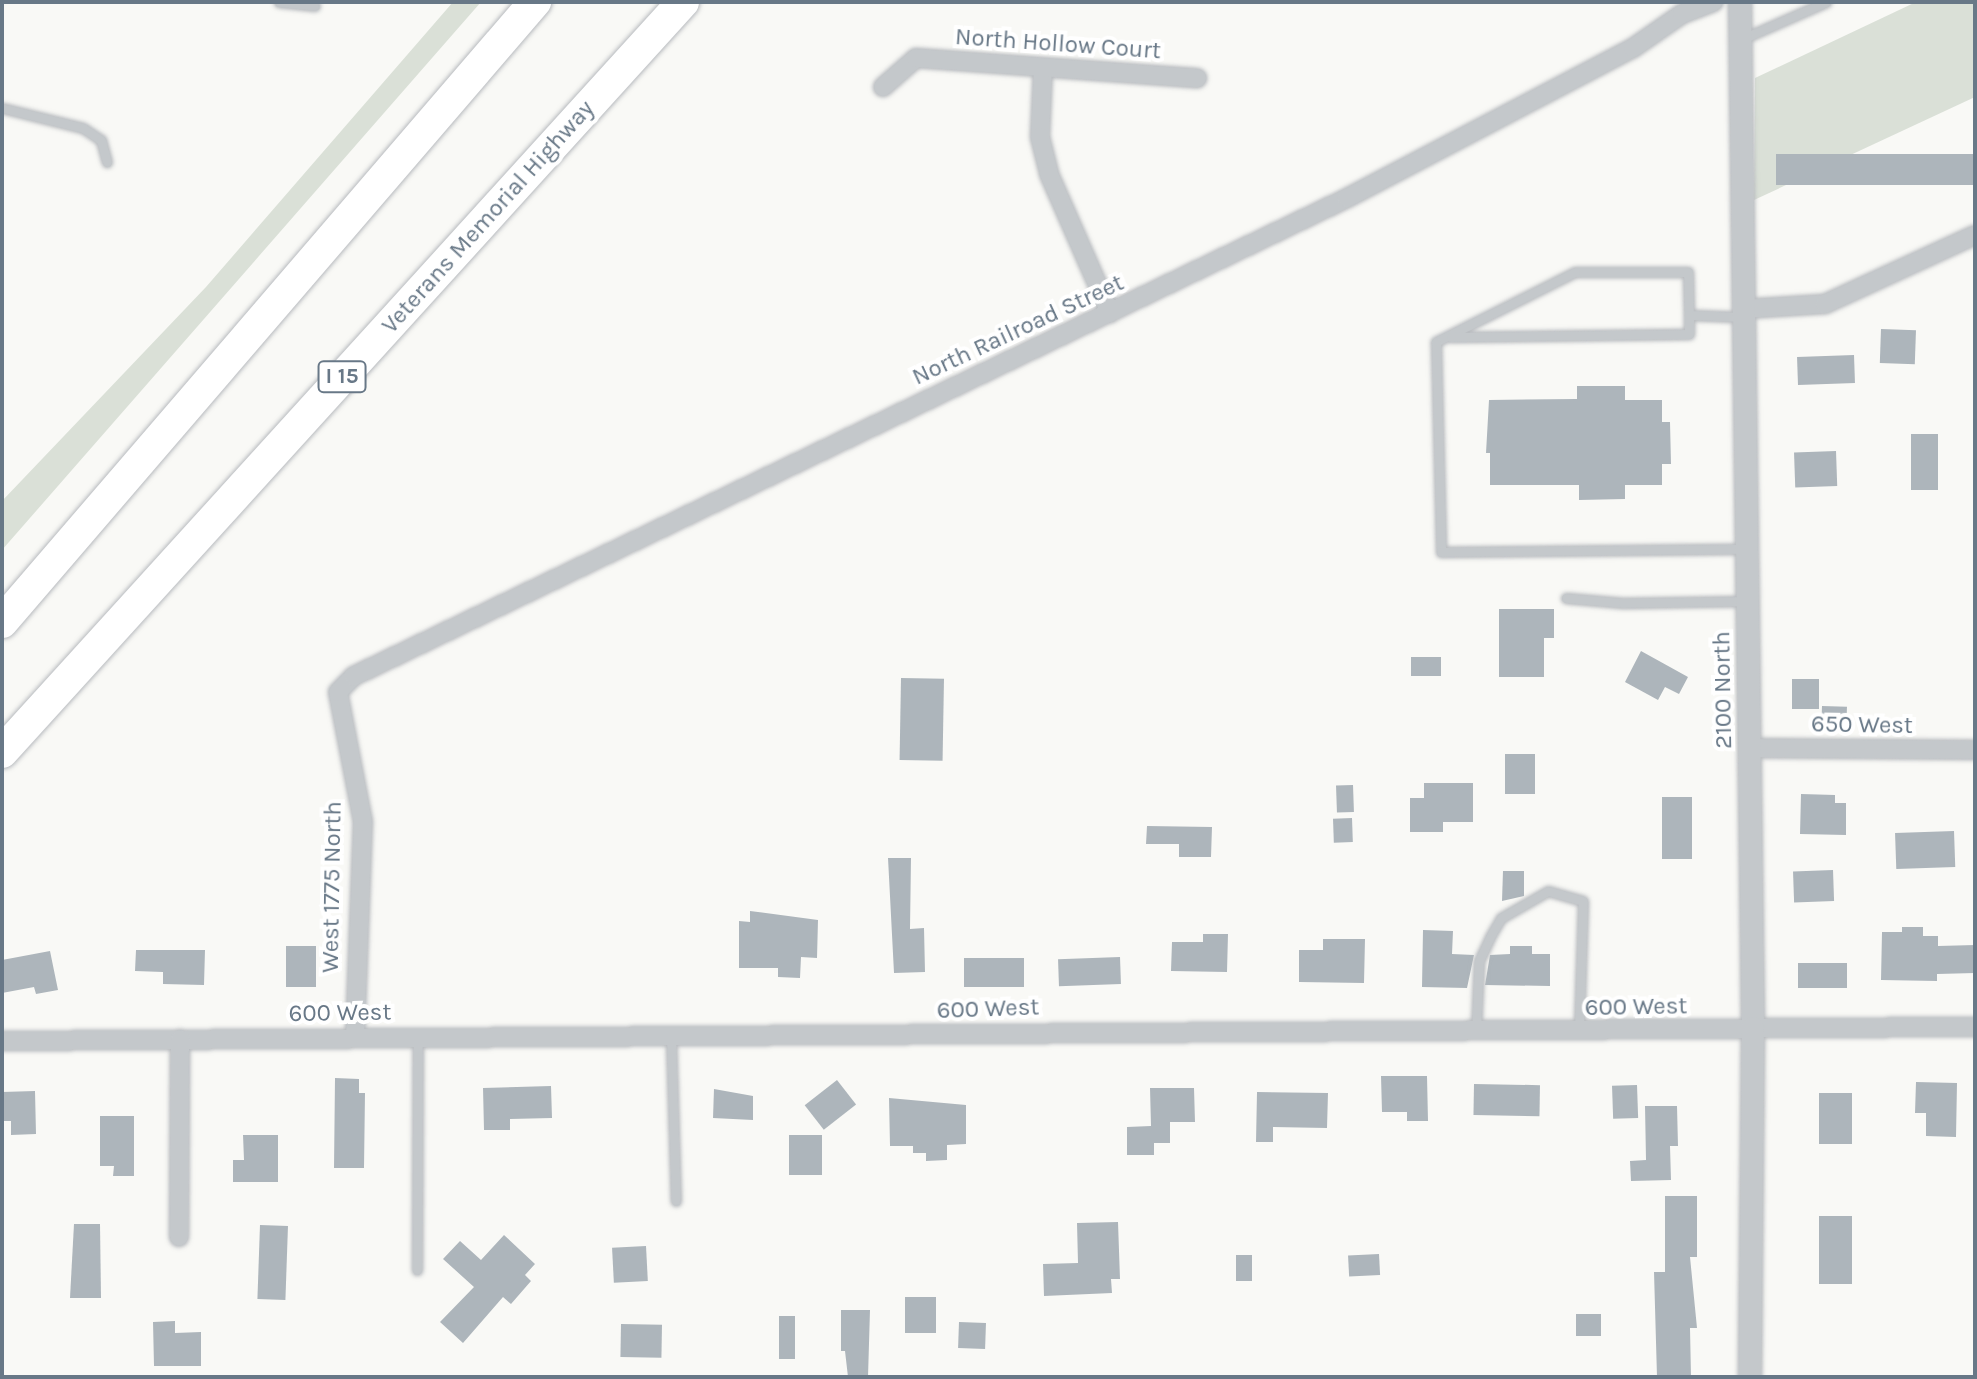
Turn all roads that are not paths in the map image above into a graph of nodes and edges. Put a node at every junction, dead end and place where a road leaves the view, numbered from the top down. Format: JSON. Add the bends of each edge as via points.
{"nodes":[{"id":1,"x":279,"y":2,"type":"edge"},
{"id":2,"x":535,"y":2,"type":"edge"},
{"id":3,"x":683,"y":2,"type":"edge"},
{"id":4,"x":1714,"y":2,"type":"edge"},
{"id":5,"x":1740,"y":2,"type":"edge"},
{"id":6,"x":1826,"y":2,"type":"edge"},
{"id":7,"x":315,"y":6,"type":"dead end"},
{"id":8,"x":1740,"y":39,"type":"junction"},
{"id":9,"x":1043,"y":68,"type":"junction"},
{"id":10,"x":1197,"y":78,"type":"dead end"},
{"id":11,"x":883,"y":87,"type":"dead end"},
{"id":12,"x":2,"y":108,"type":"edge"},
{"id":13,"x":107,"y":162,"type":"dead end"},
{"id":14,"x":1975,"y":235,"type":"edge"},
{"id":15,"x":1110,"y":313,"type":"junction"},
{"id":16,"x":1744,"y":313,"type":"junction"},
{"id":17,"x":1689,"y":315,"type":"junction"},
{"id":18,"x":1446,"y":337,"type":"junction"},
{"id":19,"x":1747,"y":549,"type":"junction"},
{"id":20,"x":1566,"y":598,"type":"dead end"},
{"id":21,"x":1748,"y":601,"type":"junction"},
{"id":22,"x":2,"y":622,"type":"edge"},
{"id":23,"x":338,"y":692,"type":"joint"},
{"id":24,"x":1749,"y":748,"type":"junction"},
{"id":25,"x":1975,"y":750,"type":"edge"},
{"id":26,"x":2,"y":752,"type":"edge"},
{"id":27,"x":1975,"y":1027,"type":"edge"},
{"id":28,"x":1753,"y":1028,"type":"junction"},
{"id":29,"x":1476,"y":1032,"type":"junction"},
{"id":30,"x":1579,"y":1032,"type":"junction"},
{"id":31,"x":418,"y":1035,"type":"junction"},
{"id":32,"x":355,"y":1037,"type":"junction"},
{"id":33,"x":671,"y":1037,"type":"junction"},
{"id":34,"x":180,"y":1039,"type":"junction"},
{"id":35,"x":2,"y":1041,"type":"edge"},
{"id":36,"x":676,"y":1201,"type":"dead end"},
{"id":37,"x":179,"y":1237,"type":"dead end"},
{"id":38,"x":417,"y":1270,"type":"dead end"},
{"id":39,"x":1750,"y":1377,"type":"edge"}],
"edges":[{"from":1,"to":7,"type":"lane"},
{"from":2,"to":22,"type":"highway"},
{"from":3,"to":26,"type":"highway","name":"Veterans Memorial Highway","number":"I 15"},
{"from":4,"to":15,"type":"street","name":"North Railroad Street","via":[[1682,14],[1633,48],[1347,198]]},
{"from":5,"to":8,"type":"street","name":"2100 North"},
{"from":6,"to":8,"type":"lane"},
{"from":8,"to":16,"type":"street","name":"2100 North"},
{"from":9,"to":10,"type":"street","name":"North Hollow Court"},
{"from":9,"to":11,"type":"street","name":"North Hollow Court","via":[[916,58]]},
{"from":9,"to":15,"type":"street","via":[[1040,137],[1049,174]]},
{"from":12,"to":13,"type":"lane","via":[[83,128],[101,140]]},
{"from":14,"to":16,"type":"street","via":[[1825,304]]},
{"from":15,"to":23,"type":"street","name":"North Railroad Street","via":[[471,616],[354,676]]},
{"from":16,"to":17,"type":"lane"},
{"from":16,"to":19,"type":"street","name":"2100 North"},
{"from":17,"to":18,"type":"lane","via":[[1689,334]]},
{"from":17,"to":18,"type":"lane","via":[[1688,272],[1575,272]]},
{"from":18,"to":19,"type":"lane","via":[[1436,342],[1441,552]]},
{"from":19,"to":21,"type":"street","name":"2100 North"},
{"from":20,"to":21,"type":"lane","via":[[1623,603]]},
{"from":21,"to":24,"type":"street","name":"2100 North"},
{"from":23,"to":32,"type":"street","name":"West 1775 North","via":[[363,822]]},
{"from":24,"to":25,"type":"street","name":"650 West"},
{"from":24,"to":28,"type":"street","name":"2100 North"},
{"from":27,"to":28,"type":"street","name":"600 West"},
{"from":28,"to":30,"type":"street","name":"600 West"},
{"from":28,"to":39,"type":"street","name":"2100 North"},
{"from":29,"to":30,"type":"street","name":"600 West"},
{"from":29,"to":30,"type":"lane","via":[[1479,961],[1490,937],[1501,918],[1548,891],[1583,901]]},
{"from":29,"to":33,"type":"street","name":"600 West"},
{"from":31,"to":32,"type":"street","name":"600 West"},
{"from":31,"to":33,"type":"street","name":"600 West"},
{"from":31,"to":38,"type":"lane"},
{"from":32,"to":34,"type":"street","name":"600 West"},
{"from":33,"to":36,"type":"lane"},
{"from":34,"to":35,"type":"street","name":"600 West"},
{"from":34,"to":37,"type":"street"}]}
